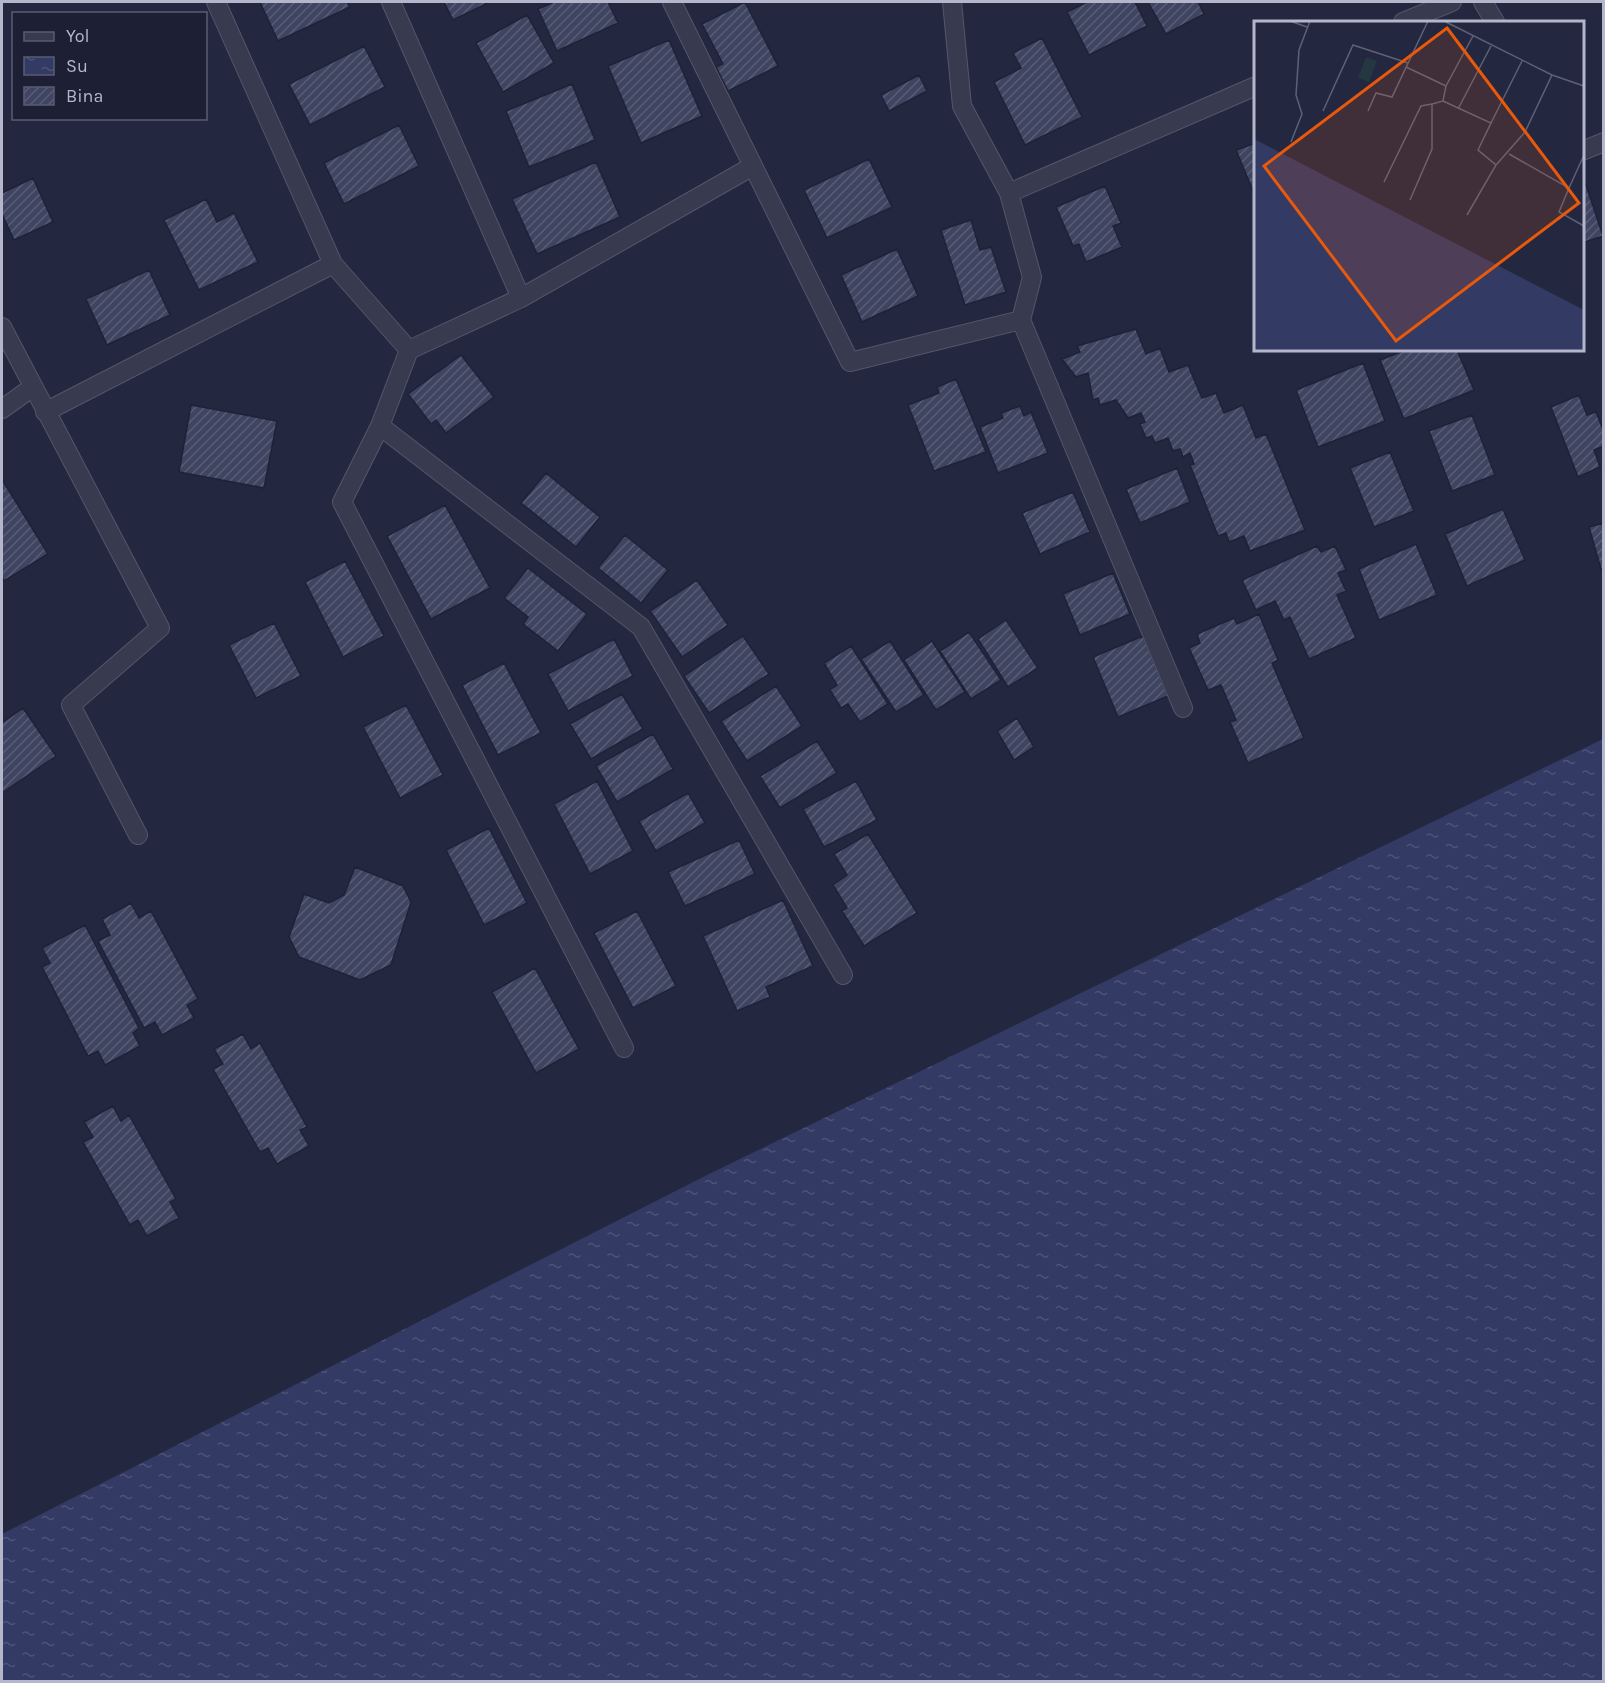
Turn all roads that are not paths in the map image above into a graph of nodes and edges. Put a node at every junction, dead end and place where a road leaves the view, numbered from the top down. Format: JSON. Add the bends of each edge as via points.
{"nodes":[{"id":1,"x":216,"y":2,"type":"edge"},
{"id":2,"x":391,"y":2,"type":"edge"},
{"id":3,"x":672,"y":2,"type":"edge"},
{"id":4,"x":952,"y":2,"type":"edge"},
{"id":5,"x":1452,"y":2,"type":"edge"},
{"id":6,"x":1483,"y":2,"type":"edge"},
{"id":7,"x":1405,"y":21,"type":"edge"},
{"id":8,"x":1494,"y":21,"type":"edge"},
{"id":9,"x":1254,"y":87,"type":"edge"},
{"id":10,"x":1604,"y":142,"type":"edge"},
{"id":11,"x":1584,"y":150,"type":"edge"},
{"id":12,"x":753,"y":166,"type":"junction"},
{"id":13,"x":1009,"y":193,"type":"junction"},
{"id":14,"x":333,"y":264,"type":"junction"},
{"id":15,"x":521,"y":298,"type":"junction"},
{"id":16,"x":1021,"y":320,"type":"junction"},
{"id":17,"x":2,"y":327,"type":"edge"},
{"id":18,"x":409,"y":350,"type":"junction"},
{"id":19,"x":33,"y":387,"type":"junction"},
{"id":20,"x":2,"y":409,"type":"edge"},
{"id":21,"x":45,"y":412,"type":"junction"},
{"id":22,"x":380,"y":426,"type":"junction"},
{"id":23,"x":1183,"y":708,"type":"dead end"},
{"id":24,"x":138,"y":835,"type":"dead end"},
{"id":25,"x":843,"y":975,"type":"dead end"},
{"id":26,"x":624,"y":1048,"type":"dead end"}],
"edges":[{"from":1,"to":14,"type":"street"},
{"from":2,"to":15,"type":"street"},
{"from":3,"to":12,"type":"street"},
{"from":4,"to":13,"type":"street","via":[[962,106]]},
{"from":5,"to":7,"type":"street"},
{"from":6,"to":8,"type":"street"},
{"from":9,"to":13,"type":"street"},
{"from":10,"to":11,"type":"street"},
{"from":12,"to":15,"type":"street"},
{"from":12,"to":16,"type":"street","via":[[850,362]]},
{"from":13,"to":16,"type":"street","via":[[1032,277]]},
{"from":14,"to":18,"type":"street"},
{"from":14,"to":21,"type":"street"},
{"from":15,"to":18,"type":"street"},
{"from":16,"to":23,"type":"street"},
{"from":17,"to":19,"type":"street"},
{"from":18,"to":22,"type":"street"},
{"from":19,"to":20,"type":"street"},
{"from":19,"to":21,"type":"street"},
{"from":21,"to":24,"type":"street","via":[[160,628],[71,705]]},
{"from":22,"to":25,"type":"street","via":[[641,627]]},
{"from":22,"to":26,"type":"street","via":[[342,502]]}]}
